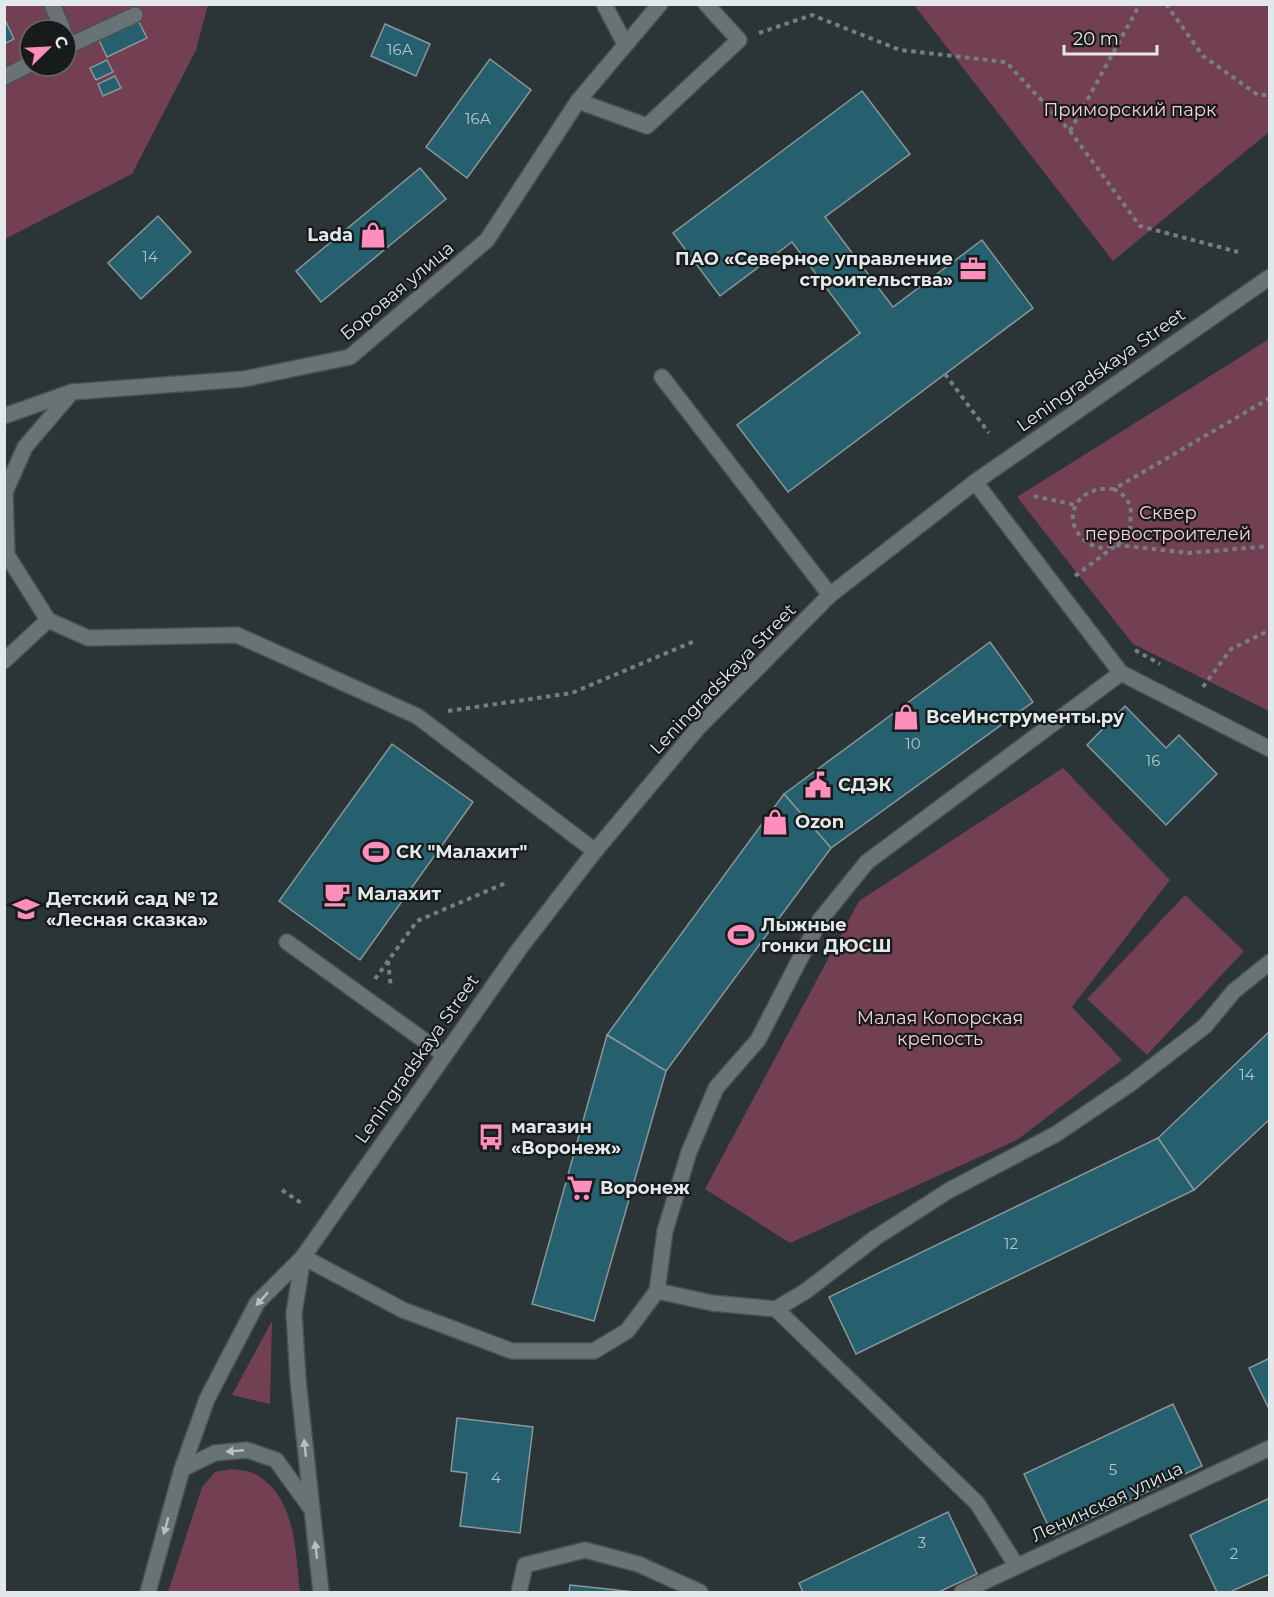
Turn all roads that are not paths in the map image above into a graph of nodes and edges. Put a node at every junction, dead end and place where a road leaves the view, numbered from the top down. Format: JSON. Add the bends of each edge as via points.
{"nodes":[{"id":1,"x":52,"y":4,"type":"edge"},
{"id":2,"x":604,"y":4,"type":"edge"},
{"id":3,"x":660,"y":4,"type":"edge"},
{"id":4,"x":706,"y":4,"type":"edge"},
{"id":5,"x":135,"y":15,"type":"dead end"},
{"id":6,"x":58,"y":18,"type":"edge"},
{"id":7,"x":78,"y":38,"type":"edge"},
{"id":8,"x":625,"y":44,"type":"junction"},
{"id":9,"x":18,"y":70,"type":"edge"},
{"id":10,"x":4,"y":76,"type":"edge"},
{"id":11,"x":578,"y":102,"type":"junction"},
{"id":12,"x":1269,"y":277,"type":"edge"},
{"id":13,"x":662,"y":377,"type":"dead end"},
{"id":14,"x":72,"y":392,"type":"junction"},
{"id":15,"x":4,"y":416,"type":"edge"},
{"id":16,"x":975,"y":482,"type":"junction"},
{"id":17,"x":830,"y":595,"type":"junction"},
{"id":18,"x":48,"y":620,"type":"junction"},
{"id":19,"x":4,"y":661,"type":"edge"},
{"id":20,"x":1121,"y":673,"type":"junction"},
{"id":21,"x":1269,"y":749,"type":"edge"},
{"id":22,"x":595,"y":851,"type":"junction"},
{"id":23,"x":287,"y":942,"type":"dead end"},
{"id":24,"x":1269,"y":962,"type":"edge"},
{"id":25,"x":443,"y":1054,"type":"junction"},
{"id":26,"x":303,"y":1257,"type":"junction"},
{"id":27,"x":657,"y":1291,"type":"junction"},
{"id":28,"x":776,"y":1309,"type":"junction"},
{"id":29,"x":1269,"y":1448,"type":"edge"},
{"id":30,"x":182,"y":1469,"type":"junction"},
{"id":31,"x":310,"y":1507,"type":"junction"},
{"id":32,"x":1016,"y":1565,"type":"junction"},
{"id":33,"x":148,"y":1593,"type":"edge"},
{"id":34,"x":321,"y":1593,"type":"edge"},
{"id":35,"x":519,"y":1593,"type":"edge"},
{"id":36,"x":700,"y":1593,"type":"edge"},
{"id":37,"x":962,"y":1593,"type":"edge"}],
"edges":[{"from":1,"to":6,"type":"main road"},
{"from":2,"to":8,"type":"main road"},
{"from":3,"to":8,"type":"main road","name":"Боровая улица"},
{"from":4,"to":11,"type":"main road","via":[[739,40],[647,126]]},
{"from":5,"to":7,"type":"main road"},
{"from":8,"to":11,"type":"main road","name":"Боровая улица"},
{"from":9,"to":10,"type":"main road"},
{"from":11,"to":14,"type":"main road","name":"Боровая улица","via":[[487,240],[350,357],[244,379]]},
{"from":12,"to":16,"type":"main road","name":"Leningradskaya Street"},
{"from":13,"to":17,"type":"main road"},
{"from":14,"to":15,"type":"main road","name":"Боровая улица"},
{"from":14,"to":18,"type":"main road","via":[[25,447],[5,492],[7,555]]},
{"from":16,"to":17,"type":"main road","name":"Leningradskaya Street"},
{"from":16,"to":20,"type":"main road"},
{"from":17,"to":22,"type":"main road","name":"Leningradskaya Street","via":[[697,729]]},
{"from":18,"to":19,"type":"main road"},
{"from":18,"to":22,"type":"main road","via":[[88,638],[237,635],[417,716]]},
{"from":20,"to":21,"type":"main road"},
{"from":20,"to":27,"type":"main road","via":[[867,862],[820,920],[759,1040],[716,1088],[689,1152],[665,1231]]},
{"from":22,"to":25,"type":"main road","name":"Leningradskaya Street"},
{"from":23,"to":25,"type":"main road"},
{"from":24,"to":28,"type":"main road","via":[[1234,991],[1205,1026],[1130,1084],[1056,1134],[948,1191]]},
{"from":25,"to":26,"type":"main road","name":"Leningradskaya Street"},
{"from":26,"to":27,"type":"main road","via":[[403,1310],[512,1351],[594,1351],[627,1331]]},
{"from":26,"to":30,"type":"main road","name":"Leningradskaya Street","one_way":true,"via":[[257,1303],[207,1399]]},
{"from":31,"to":26,"type":"main road","name":"Leningradskaya Street","one_way":true,"via":[[294,1313]]},
{"from":27,"to":28,"type":"main road","via":[[712,1304]]},
{"from":28,"to":32,"type":"main road","via":[[976,1503]]},
{"from":29,"to":32,"type":"main road","name":"Ленинская улица"},
{"from":31,"to":30,"type":"main road","one_way":true,"via":[[276,1460],[247,1450],[215,1453]]},
{"from":30,"to":33,"type":"main road","name":"Leningradskaya Street","one_way":true},
{"from":34,"to":31,"type":"main road","name":"Leningradskaya Street","one_way":true},
{"from":32,"to":37,"type":"main road","name":"Ленинская улица"},
{"from":35,"to":36,"type":"main road","via":[[525,1565],[585,1550],[638,1564]]}]}
